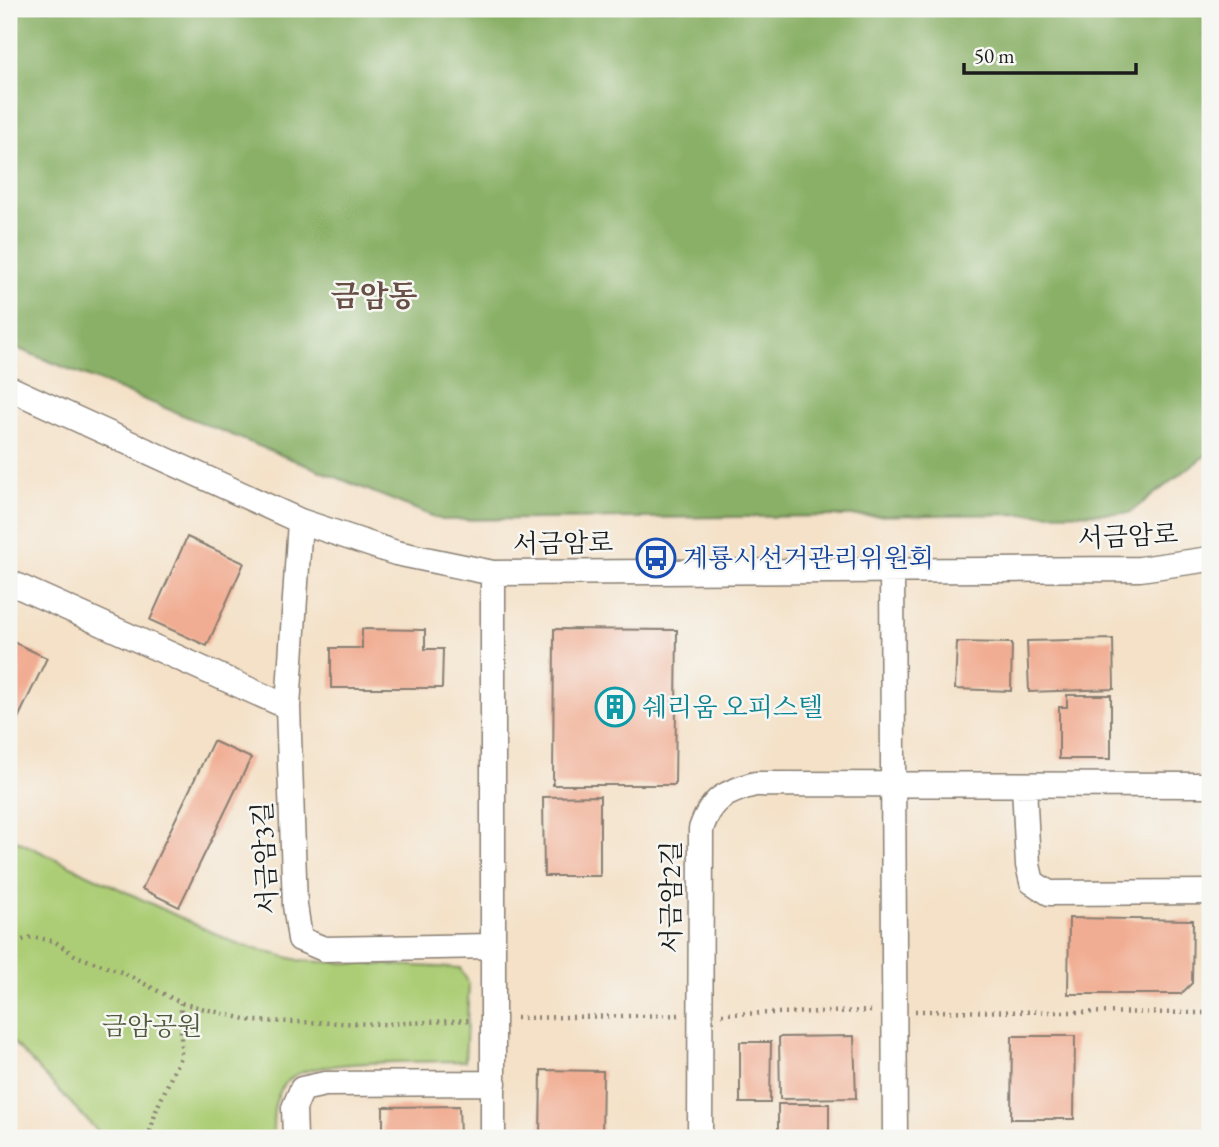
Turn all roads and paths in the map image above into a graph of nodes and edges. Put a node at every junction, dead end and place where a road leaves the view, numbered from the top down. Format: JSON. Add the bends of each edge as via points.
{"nodes":[{"id":1,"x":9,"y":388,"type":"edge"},
{"id":2,"x":300,"y":521,"type":"junction"},
{"id":3,"x":1210,"y":559,"type":"edge"},
{"id":4,"x":892,"y":569,"type":"junction"},
{"id":5,"x":493,"y":573,"type":"junction"},
{"id":6,"x":9,"y":582,"type":"edge"},
{"id":7,"x":288,"y":707,"type":"junction"},
{"id":8,"x":893,"y":783,"type":"junction"},
{"id":9,"x":1024,"y":785,"type":"junction"},
{"id":10,"x":1210,"y":785,"type":"edge"},
{"id":11,"x":1210,"y":892,"type":"edge"},
{"id":12,"x":9,"y":944,"type":"edge"},
{"id":13,"x":492,"y":946,"type":"junction"},
{"id":14,"x":181,"y":1003,"type":"junction"},
{"id":15,"x":894,"y":1011,"type":"junction"},
{"id":16,"x":1210,"y":1013,"type":"edge"},
{"id":17,"x":701,"y":1014,"type":"junction"},
{"id":18,"x":493,"y":1018,"type":"junction"},
{"id":19,"x":494,"y":1083,"type":"junction"},
{"id":20,"x":148,"y":1138,"type":"edge"},
{"id":21,"x":295,"y":1138,"type":"edge"},
{"id":22,"x":493,"y":1138,"type":"edge"},
{"id":23,"x":700,"y":1138,"type":"edge"},
{"id":24,"x":895,"y":1138,"type":"edge"}],
"edges":[{"from":1,"to":2,"type":"street","name":"서금암로"},
{"from":2,"to":5,"type":"street","name":"서금암로","via":[[396,553]]},
{"from":2,"to":7,"type":"street"},
{"from":3,"to":4,"type":"street","name":"서금암로","via":[[1140,569]]},
{"from":4,"to":5,"type":"street","name":"서금암로"},
{"from":4,"to":8,"type":"street"},
{"from":5,"to":13,"type":"street"},
{"from":6,"to":7,"type":"street"},
{"from":7,"to":13,"type":"street","name":"서금암3길","via":[[300,939],[324,949]]},
{"from":8,"to":9,"type":"street","name":"서금암2길"},
{"from":8,"to":15,"type":"street"},
{"from":8,"to":17,"type":"street","name":"서금암2길","via":[[755,784],[731,791],[708,808],[701,829]]},
{"from":9,"to":10,"type":"street","name":"서금암2길"},
{"from":9,"to":11,"type":"street","via":[[1028,865],[1032,881],[1049,893]]},
{"from":12,"to":14,"type":"path","via":[[32,937],[54,941],[76,956],[122,972]]},
{"from":13,"to":18,"type":"street"},
{"from":14,"to":18,"type":"path","via":[[253,1021],[385,1024]]},
{"from":14,"to":20,"type":"path","via":[[181,1055]]},
{"from":15,"to":16,"type":"path"},
{"from":15,"to":17,"type":"path"},
{"from":15,"to":24,"type":"street"},
{"from":17,"to":18,"type":"path"},
{"from":17,"to":23,"type":"street","name":"서금암2길"},
{"from":18,"to":19,"type":"street"},
{"from":19,"to":21,"type":"street","via":[[325,1083],[302,1089],[294,1108]]},
{"from":19,"to":22,"type":"street"}]}
